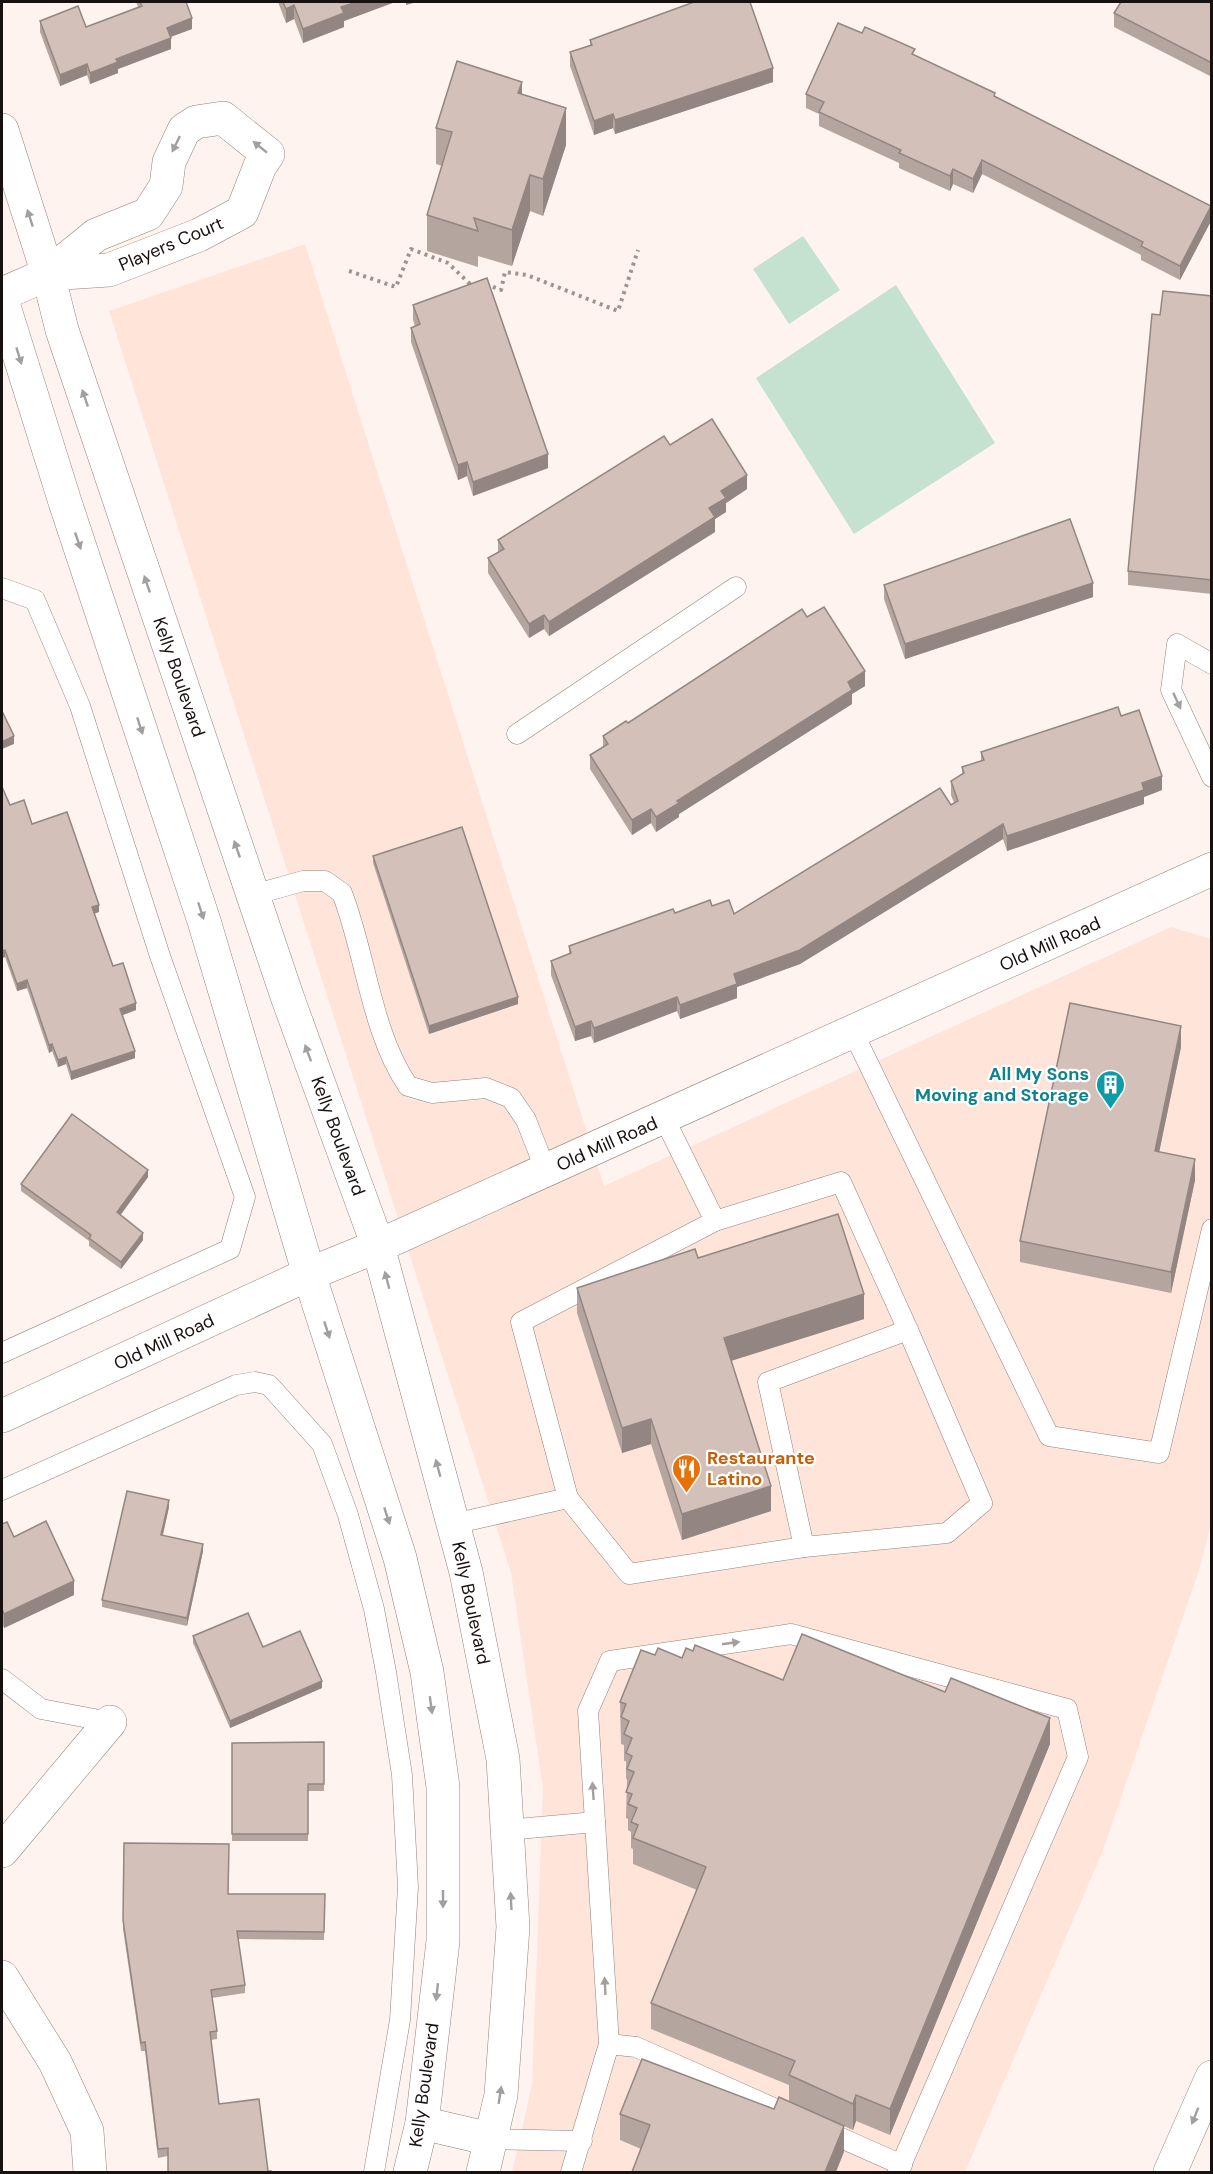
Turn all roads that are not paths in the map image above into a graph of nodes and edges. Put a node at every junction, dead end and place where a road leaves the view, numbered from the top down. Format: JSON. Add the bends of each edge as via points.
{"nodes":[{"id":1,"x":2,"y":130,"type":"edge"},
{"id":2,"x":48,"y":274,"type":"junction"},
{"id":3,"x":2,"y":294,"type":"edge"},
{"id":4,"x":2,"y":300,"type":"edge"},
{"id":5,"x":736,"y":587,"type":"dead end"},
{"id":6,"x":2,"y":588,"type":"edge"},
{"id":7,"x":1212,"y":664,"type":"edge"},
{"id":8,"x":516,"y":734,"type":"dead end"},
{"id":9,"x":1212,"y":777,"type":"edge"},
{"id":10,"x":1212,"y":869,"type":"edge"},
{"id":11,"x":253,"y":895,"type":"junction"},
{"id":12,"x":853,"y":1032,"type":"junction"},
{"id":13,"x":664,"y":1118,"type":"junction"},
{"id":14,"x":546,"y":1171,"type":"junction"},
{"id":15,"x":715,"y":1221,"type":"junction"},
{"id":16,"x":1212,"y":1229,"type":"edge"},
{"id":17,"x":378,"y":1246,"type":"junction"},
{"id":18,"x":309,"y":1274,"type":"junction"},
{"id":19,"x":908,"y":1330,"type":"junction"},
{"id":20,"x":2,"y":1353,"type":"edge"},
{"id":21,"x":2,"y":1416,"type":"edge"},
{"id":22,"x":2,"y":1490,"type":"edge"},
{"id":23,"x":568,"y":1498,"type":"junction"},
{"id":24,"x":453,"y":1524,"type":"junction"},
{"id":25,"x":804,"y":1547,"type":"junction"},
{"id":26,"x":2,"y":1679,"type":"edge"},
{"id":27,"x":110,"y":1722,"type":"joint"},
{"id":28,"x":595,"y":1822,"type":"junction"},
{"id":29,"x":507,"y":1830,"type":"junction"},
{"id":30,"x":2,"y":1851,"type":"edge"},
{"id":31,"x":2,"y":1977,"type":"edge"},
{"id":32,"x":609,"y":2044,"type":"junction"},
{"id":33,"x":1212,"y":2077,"type":"edge"},
{"id":34,"x":422,"y":2123,"type":"junction"},
{"id":35,"x":490,"y":2139,"type":"junction"},
{"id":36,"x":582,"y":2141,"type":"junction"},
{"id":37,"x":900,"y":2169,"type":"edge"},
{"id":38,"x":90,"y":2172,"type":"edge"},
{"id":39,"x":374,"y":2172,"type":"edge"},
{"id":40,"x":410,"y":2172,"type":"edge"},
{"id":41,"x":483,"y":2172,"type":"edge"},
{"id":42,"x":571,"y":2172,"type":"edge"},
{"id":43,"x":1170,"y":2172,"type":"edge"}],
"edges":[{"from":2,"to":1,"type":"main road","name":"Kelly Boulevard","one_way":true},
{"from":2,"to":2,"type":"main road","name":"Players Court","one_way":true,"via":[[109,270],[199,236],[242,212],[268,154],[224,118],[196,122],[184,130],[175,146],[166,186],[147,214],[96,235]]},
{"from":2,"to":3,"type":"main road"},
{"from":11,"to":2,"type":"main road","name":"Kelly Boulevard","one_way":true,"via":[[62,330]]},
{"from":4,"to":18,"type":"main road","name":"Kelly Boulevard","one_way":true,"via":[[64,502],[204,921]]},
{"from":5,"to":8,"type":"lane"},
{"from":6,"to":20,"type":"lane","via":[[35,600],[80,706],[160,956],[245,1197],[230,1249]]},
{"from":7,"to":9,"type":"lane","one_way":true,"via":[[1177,644],[1172,690]]},
{"from":10,"to":12,"type":"main road","name":"Old Mill Road"},
{"from":11,"to":14,"type":"lane","via":[[303,881],[326,881],[342,893],[395,1068],[408,1086],[432,1093],[486,1088],[511,1098],[526,1120]]},
{"from":17,"to":11,"type":"main road","name":"Kelly Boulevard","one_way":true},
{"from":12,"to":13,"type":"main road","name":"Old Mill Road"},
{"from":12,"to":16,"type":"lane","via":[[1049,1436],[1159,1453]]},
{"from":13,"to":14,"type":"main road","name":"Old Mill Road"},
{"from":13,"to":15,"type":"lane"},
{"from":14,"to":17,"type":"main road","name":"Old Mill Road"},
{"from":15,"to":19,"type":"lane","via":[[841,1182]]},
{"from":15,"to":23,"type":"lane","via":[[521,1322]]},
{"from":17,"to":18,"type":"main road","name":"Old Mill Road"},
{"from":24,"to":17,"type":"main road","name":"Kelly Boulevard","one_way":true},
{"from":18,"to":21,"type":"main road","name":"Old Mill Road"},
{"from":18,"to":34,"type":"main road","name":"Kelly Boulevard","one_way":true,"via":[[400,1558],[427,1672],[443,1787],[443,1941]]},
{"from":19,"to":25,"type":"lane","via":[[768,1382]]},
{"from":19,"to":25,"type":"lane","via":[[982,1503],[947,1533]]},
{"from":22,"to":39,"type":"lane","via":[[237,1385],[255,1382],[269,1385],[322,1444],[348,1515],[374,1609],[402,1774],[408,1887],[400,2020]]},
{"from":23,"to":24,"type":"lane"},
{"from":23,"to":25,"type":"lane","via":[[629,1574]]},
{"from":24,"to":29,"type":"main road","name":"Kelly Boulevard","via":[[503,1759]]},
{"from":26,"to":27,"type":"lane","via":[[41,1709]]},
{"from":27,"to":30,"type":"main road"},
{"from":28,"to":29,"type":"lane"},
{"from":32,"to":28,"type":"lane","one_way":true},
{"from":28,"to":37,"type":"lane","one_way":true,"via":[[588,1711],[610,1661],[790,1634],[1067,1709],[1077,1757]]},
{"from":35,"to":29,"type":"main road","name":"Kelly Boulevard","one_way":true,"via":[[501,2095],[513,1927]]},
{"from":31,"to":38,"type":"main road","via":[[55,2062],[87,2131]]},
{"from":32,"to":36,"type":"lane"},
{"from":32,"to":37,"type":"lane","via":[[636,2048]]},
{"from":33,"to":43,"type":"main road","one_way":true},
{"from":34,"to":35,"type":"main road"},
{"from":34,"to":40,"type":"main road","name":"Kelly Boulevard"},
{"from":35,"to":36,"type":"lane"},
{"from":35,"to":41,"type":"main road","name":"Kelly Boulevard"},
{"from":36,"to":42,"type":"lane"}]}
